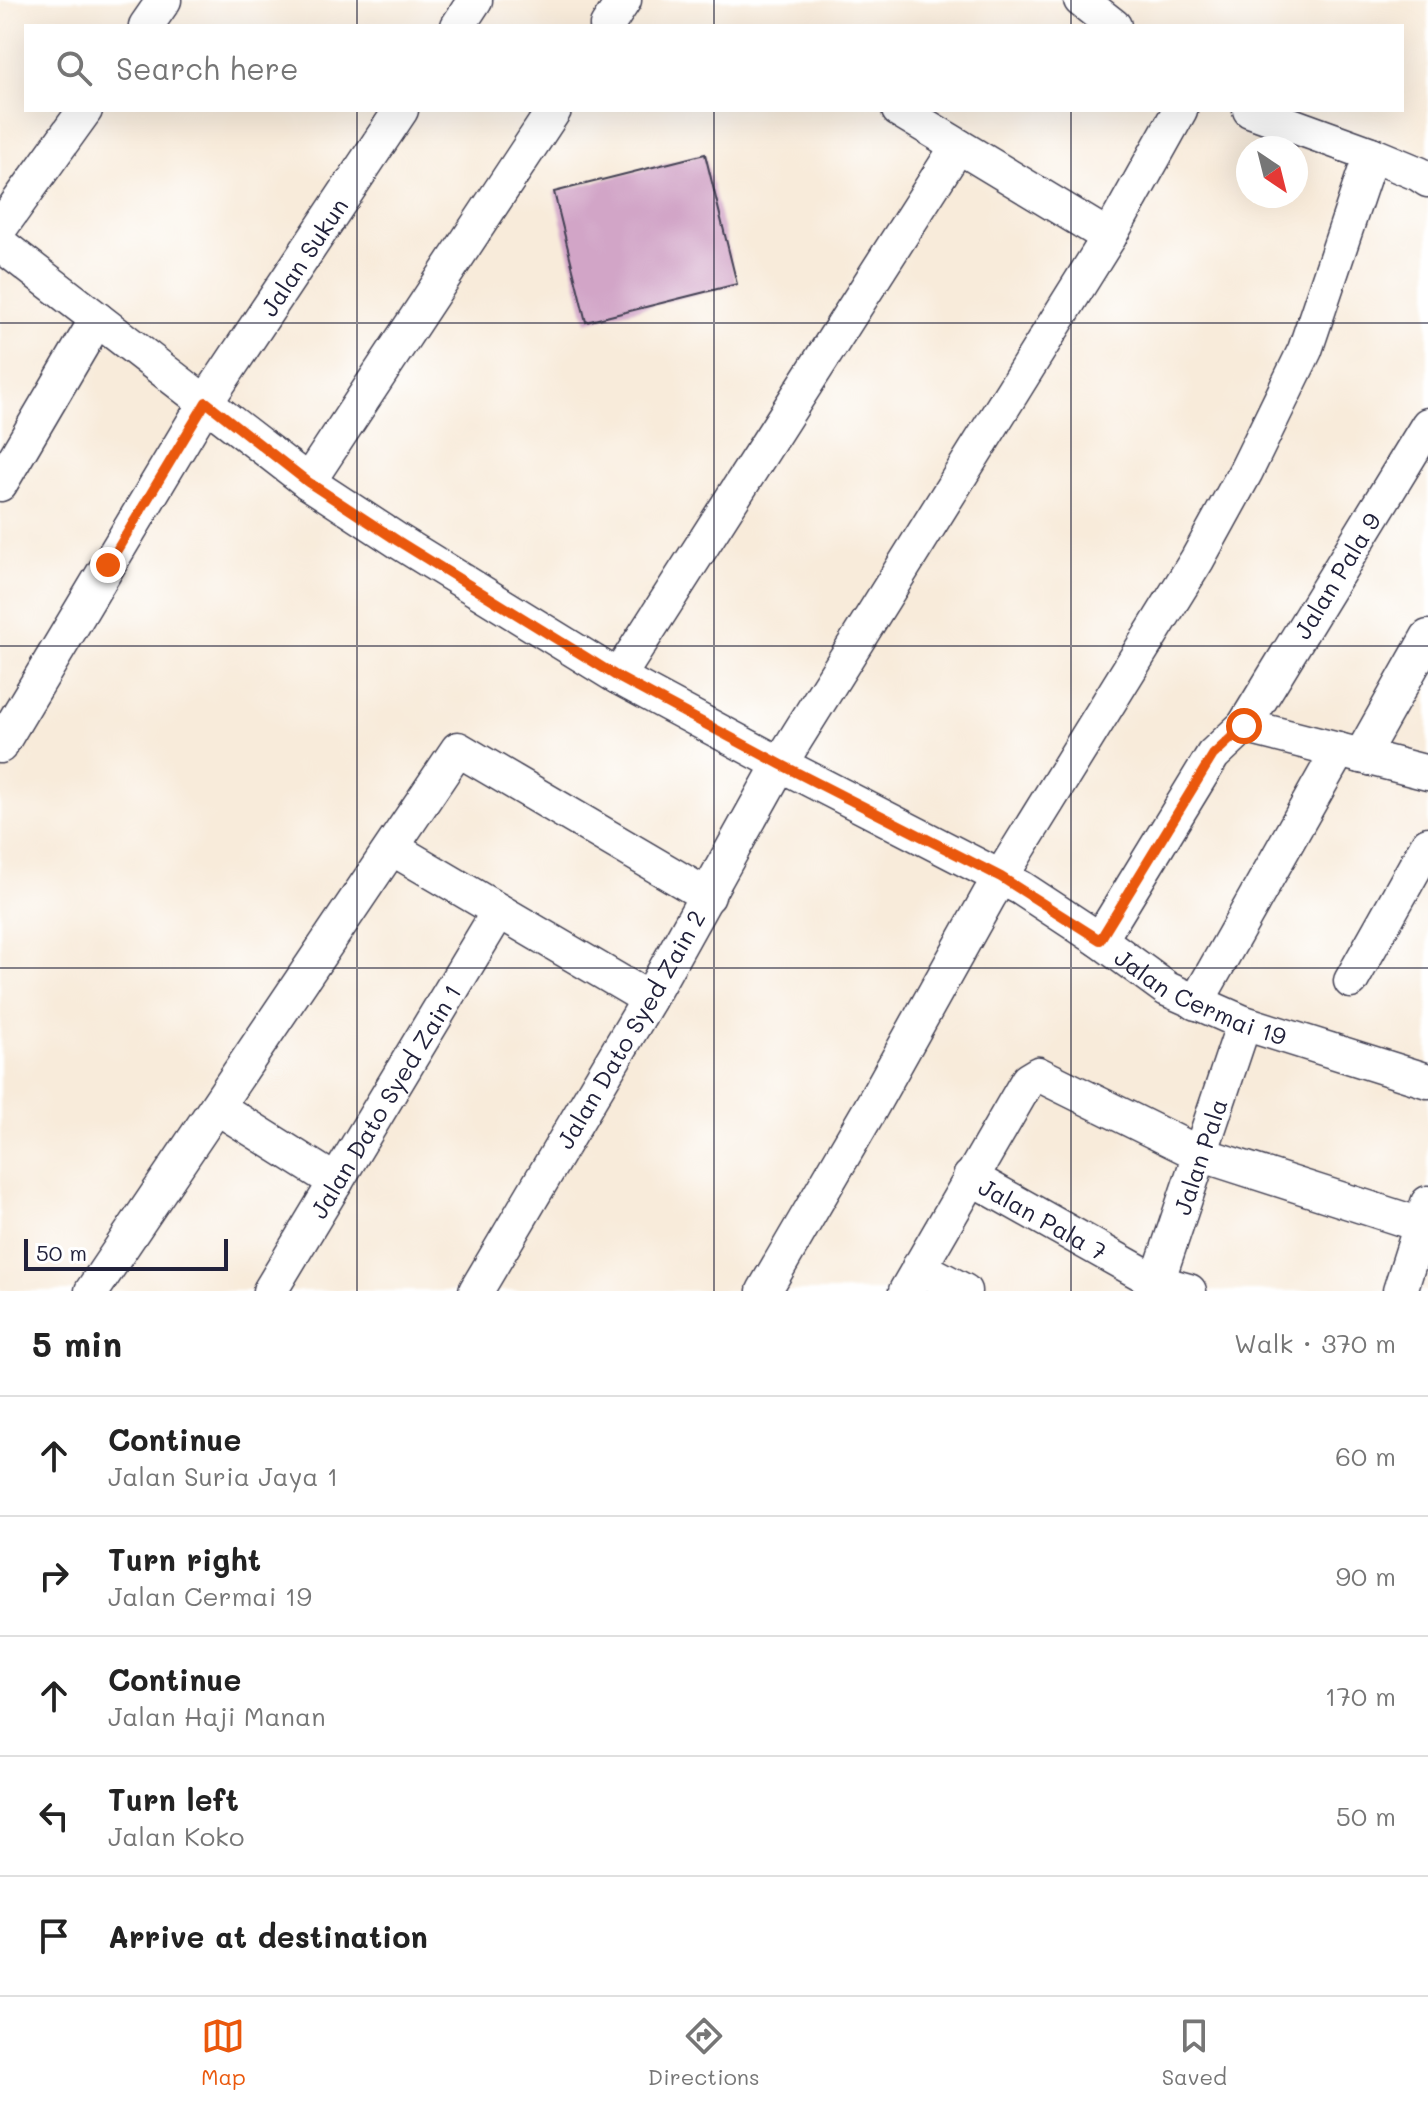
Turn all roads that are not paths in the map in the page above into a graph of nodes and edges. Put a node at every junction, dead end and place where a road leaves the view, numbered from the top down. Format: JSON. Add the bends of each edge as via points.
{"nodes":[{"id":1,"x":164,"y":0,"type":"edge"},
{"id":2,"x":475,"y":0,"type":"edge"},
{"id":3,"x":624,"y":0,"type":"edge"},
{"id":4,"x":1081,"y":0,"type":"edge"},
{"id":5,"x":147,"y":24,"type":"edge"},
{"id":6,"x":459,"y":24,"type":"edge"},
{"id":7,"x":608,"y":24,"type":"edge"},
{"id":8,"x":1111,"y":24,"type":"edge"},
{"id":9,"x":84,"y":112,"type":"edge"},
{"id":10,"x":400,"y":112,"type":"edge"},
{"id":11,"x":553,"y":112,"type":"edge"},
{"id":12,"x":902,"y":112,"type":"edge"},
{"id":13,"x":1179,"y":112,"type":"edge"},
{"id":14,"x":1256,"y":112,"type":"edge"},
{"id":15,"x":958,"y":146,"type":"junction"},
{"id":16,"x":1371,"y":154,"type":"junction"},
{"id":17,"x":1428,"y":180,"type":"edge"},
{"id":18,"x":0,"y":228,"type":"edge"},
{"id":19,"x":1109,"y":237,"type":"junction"},
{"id":20,"x":0,"y":244,"type":"edge"},
{"id":21,"x":97,"y":319,"type":"junction"},
{"id":22,"x":206,"y":402,"type":"junction"},
{"id":23,"x":1428,"y":425,"type":"edge"},
{"id":24,"x":308,"y":482,"type":"junction"},
{"id":25,"x":0,"y":484,"type":"edge"},
{"id":26,"x":1428,"y":637,"type":"edge"},
{"id":27,"x":618,"y":677,"type":"junction"},
{"id":28,"x":1244,"y":726,"type":"junction"},
{"id":29,"x":0,"y":746,"type":"edge"},
{"id":30,"x":1350,"y":753,"type":"junction"},
{"id":31,"x":780,"y":764,"type":"junction"},
{"id":32,"x":1428,"y":773,"type":"edge"},
{"id":33,"x":1428,"y":844,"type":"edge"},
{"id":34,"x":392,"y":848,"type":"junction"},
{"id":35,"x":1001,"y":877,"type":"junction"},
{"id":36,"x":708,"y":896,"type":"junction"},
{"id":37,"x":499,"y":911,"type":"junction"},
{"id":38,"x":1100,"y":940,"type":"junction"},
{"id":39,"x":1351,"y":981,"type":"dead end"},
{"id":40,"x":649,"y":999,"type":"junction"},
{"id":41,"x":1196,"y":1003,"type":"junction"},
{"id":42,"x":1244,"y":1023,"type":"junction"},
{"id":43,"x":1428,"y":1081,"type":"edge"},
{"id":44,"x":217,"y":1107,"type":"junction"},
{"id":45,"x":1200,"y":1154,"type":"junction"},
{"id":46,"x":970,"y":1177,"type":"junction"},
{"id":47,"x":336,"y":1182,"type":"junction"},
{"id":48,"x":1424,"y":1214,"type":"edge"},
{"id":49,"x":912,"y":1279,"type":"edge"},
{"id":50,"x":1167,"y":1288,"type":"edge"},
{"id":51,"x":92,"y":1291,"type":"edge"},
{"id":52,"x":270,"y":1291,"type":"edge"},
{"id":53,"x":476,"y":1291,"type":"edge"},
{"id":54,"x":764,"y":1291,"type":"edge"},
{"id":55,"x":964,"y":1291,"type":"edge"},
{"id":56,"x":1400,"y":1291,"type":"edge"}],
"edges":[{"from":1,"to":5,"type":"street"},
{"from":2,"to":6,"type":"street"},
{"from":3,"to":7,"type":"street"},
{"from":4,"to":8,"type":"street"},
{"from":9,"to":18,"type":"street"},
{"from":10,"to":22,"type":"street","name":"Jalan Sukun"},
{"from":11,"to":24,"type":"street"},
{"from":12,"to":15,"type":"street"},
{"from":13,"to":19,"type":"street","name":"Jalan Dato Syed Zain 2"},
{"from":14,"to":16,"type":"street"},
{"from":15,"to":19,"type":"street"},
{"from":15,"to":27,"type":"street"},
{"from":16,"to":17,"type":"street"},
{"from":16,"to":35,"type":"street","via":[[1305,350],[1282,400],[1197,560]]},
{"from":19,"to":31,"type":"street","name":"Jalan Dato Syed Zain 2"},
{"from":20,"to":21,"type":"street","name":"Jalan Cermai 19"},
{"from":21,"to":22,"type":"street","name":"Jalan Cermai 19"},
{"from":21,"to":25,"type":"street"},
{"from":22,"to":24,"type":"street","name":"Jalan Cermai 19"},
{"from":22,"to":29,"type":"street","name":"Jalan Sukun"},
{"from":23,"to":28,"type":"street","name":"Jalan Pala 9"},
{"from":24,"to":27,"type":"street","name":"Jalan Cermai 19"},
{"from":26,"to":30,"type":"street"},
{"from":27,"to":31,"type":"street","name":"Jalan Cermai 19"},
{"from":28,"to":30,"type":"street"},
{"from":28,"to":38,"type":"street","name":"Jalan Pala 9","via":[[1213,755]]},
{"from":30,"to":32,"type":"street"},
{"from":30,"to":41,"type":"street"},
{"from":31,"to":35,"type":"street","name":"Jalan Cermai 19"},
{"from":31,"to":36,"type":"street","name":"Jalan Dato Syed Zain 2"},
{"from":33,"to":39,"type":"street"},
{"from":34,"to":36,"type":"street","via":[[458,749]]},
{"from":34,"to":37,"type":"street"},
{"from":34,"to":44,"type":"street"},
{"from":35,"to":38,"type":"street","name":"Jalan Cermai 19"},
{"from":35,"to":54,"type":"street"},
{"from":36,"to":40,"type":"street","name":"Jalan Dato Syed Zain 2"},
{"from":37,"to":40,"type":"street"},
{"from":37,"to":47,"type":"street","name":"Jalan Dato Syed Zain 1"},
{"from":38,"to":41,"type":"street","name":"Jalan Cermai 19","via":[[1167,989]]},
{"from":40,"to":53,"type":"street","name":"Jalan Dato Syed Zain 2"},
{"from":41,"to":42,"type":"street","name":"Jalan Cermai 19"},
{"from":42,"to":43,"type":"street","name":"Jalan Cermai 19"},
{"from":42,"to":45,"type":"street","name":"Jalan Pala"},
{"from":44,"to":47,"type":"street"},
{"from":44,"to":51,"type":"street"},
{"from":45,"to":46,"type":"street","via":[[1038,1074],[1028,1080]]},
{"from":45,"to":48,"type":"street"},
{"from":45,"to":50,"type":"street","name":"Jalan Pala"},
{"from":46,"to":49,"type":"street"},
{"from":46,"to":50,"type":"street","name":"Jalan Pala 7"},
{"from":47,"to":52,"type":"street","name":"Jalan Dato Syed Zain 1"},
{"from":48,"to":56,"type":"street"},
{"from":49,"to":55,"type":"street"}]}
